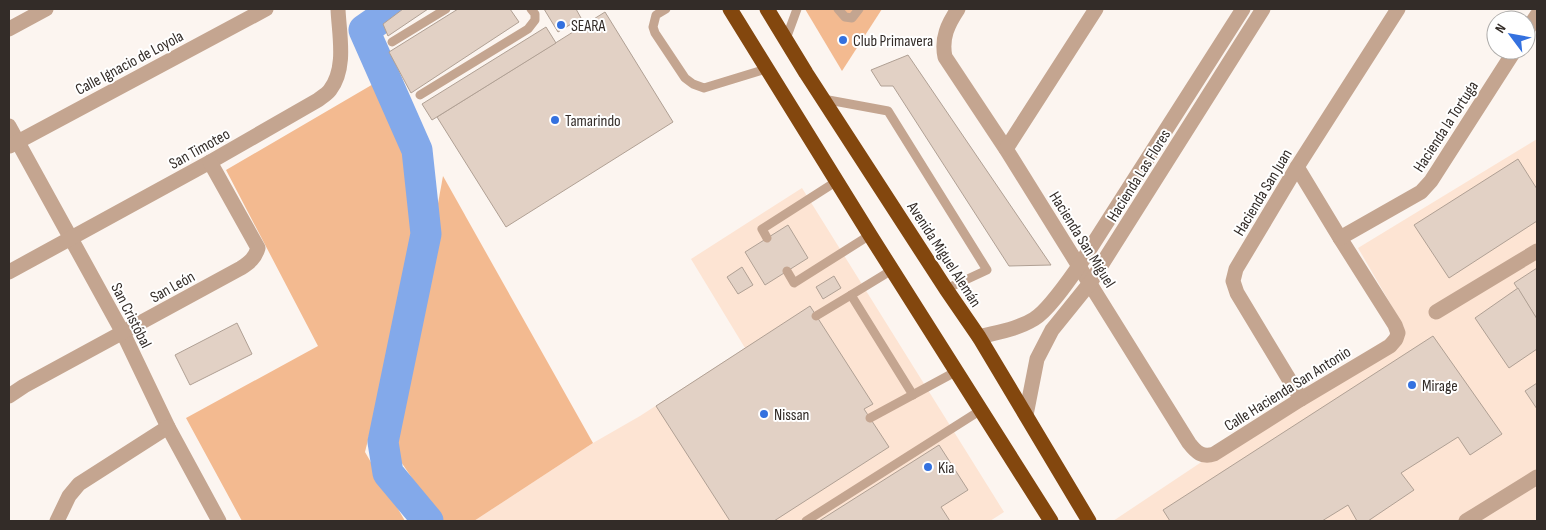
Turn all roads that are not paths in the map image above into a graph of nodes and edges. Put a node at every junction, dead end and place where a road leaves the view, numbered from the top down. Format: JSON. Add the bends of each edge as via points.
{"nodes":[{"id":1,"x":46,"y":9,"type":"edge"},
{"id":2,"x":266,"y":9,"type":"edge"},
{"id":3,"x":338,"y":9,"type":"edge"},
{"id":4,"x":446,"y":9,"type":"edge"},
{"id":5,"x":531,"y":9,"type":"edge"},
{"id":6,"x":666,"y":9,"type":"edge"},
{"id":7,"x":730,"y":9,"type":"edge"},
{"id":8,"x":767,"y":9,"type":"edge"},
{"id":9,"x":796,"y":9,"type":"edge"},
{"id":10,"x":838,"y":9,"type":"edge"},
{"id":11,"x":859,"y":9,"type":"edge"},
{"id":12,"x":958,"y":9,"type":"edge"},
{"id":13,"x":1096,"y":9,"type":"edge"},
{"id":14,"x":1243,"y":9,"type":"edge"},
{"id":15,"x":1263,"y":9,"type":"edge"},
{"id":16,"x":1398,"y":9,"type":"edge"},
{"id":17,"x":9,"y":29,"type":"edge"},
{"id":18,"x":786,"y":39,"type":"junction"},
{"id":19,"x":392,"y":42,"type":"dead end"},
{"id":20,"x":1509,"y":60,"type":"edge"},
{"id":21,"x":766,"y":69,"type":"junction"},
{"id":22,"x":420,"y":95,"type":"dead end"},
{"id":23,"x":823,"y":99,"type":"junction"},
{"id":24,"x":9,"y":126,"type":"edge"},
{"id":25,"x":13,"y":144,"type":"edge"},
{"id":26,"x":1006,"y":149,"type":"junction"},
{"id":27,"x":210,"y":162,"type":"junction"},
{"id":28,"x":1297,"y":167,"type":"junction"},
{"id":29,"x":837,"y":181,"type":"junction"},
{"id":30,"x":870,"y":235,"type":"junction"},
{"id":31,"x":71,"y":238,"type":"junction"},
{"id":32,"x":767,"y":238,"type":"dead end"},
{"id":33,"x":1340,"y":238,"type":"junction"},
{"id":34,"x":1537,"y":251,"type":"edge"},
{"id":35,"x":1079,"y":266,"type":"junction"},
{"id":36,"x":892,"y":270,"type":"junction"},
{"id":37,"x":787,"y":271,"type":"dead end"},
{"id":38,"x":9,"y":272,"type":"edge"},
{"id":39,"x":1090,"y":284,"type":"junction"},
{"id":40,"x":946,"y":290,"type":"junction"},
{"id":41,"x":851,"y":295,"type":"junction"},
{"id":42,"x":1436,"y":312,"type":"dead end"},
{"id":43,"x":816,"y":316,"type":"dead end"},
{"id":44,"x":123,"y":333,"type":"junction"},
{"id":45,"x":979,"y":338,"type":"junction"},
{"id":46,"x":957,"y":372,"type":"junction"},
{"id":47,"x":913,"y":395,"type":"junction"},
{"id":48,"x":9,"y":396,"type":"edge"},
{"id":49,"x":1301,"y":399,"type":"junction"},
{"id":50,"x":981,"y":410,"type":"junction"},
{"id":51,"x":1026,"y":414,"type":"junction"},
{"id":52,"x":870,"y":418,"type":"dead end"},
{"id":53,"x":168,"y":427,"type":"junction"},
{"id":54,"x":1194,"y":450,"type":"joint"},
{"id":55,"x":1537,"y":477,"type":"edge"},
{"id":56,"x":57,"y":521,"type":"edge"},
{"id":57,"x":219,"y":521,"type":"edge"},
{"id":58,"x":806,"y":521,"type":"edge"},
{"id":59,"x":1051,"y":521,"type":"edge"},
{"id":60,"x":1089,"y":521,"type":"edge"},
{"id":61,"x":1466,"y":521,"type":"edge"}],
"edges":[{"from":1,"to":17,"type":"street"},
{"from":2,"to":25,"type":"street","name":"Calle Ignacio de Loyola"},
{"from":3,"to":27,"type":"street","name":"San Timoteo","via":[[341,63],[330,90]]},
{"from":4,"to":19,"type":"lane"},
{"from":5,"to":22,"type":"lane","via":[[535,20],[528,29]]},
{"from":6,"to":21,"type":"lane","via":[[656,15],[655,33],[685,78],[693,84],[704,88]]},
{"from":7,"to":21,"type":"highway"},
{"from":8,"to":18,"type":"highway","name":"Avenida Miguel Alemán"},
{"from":9,"to":18,"type":"lane"},
{"from":10,"to":11,"type":"lane","via":[[845,18],[852,18]]},
{"from":12,"to":26,"type":"street","name":"Hacienda San Miguel","via":[[944,36],[945,57]]},
{"from":13,"to":26,"type":"street"},
{"from":14,"to":35,"type":"street","name":"Hacienda Las Flores"},
{"from":15,"to":39,"type":"street","name":"Hacienda Las Flores"},
{"from":16,"to":28,"type":"street","name":"Hacienda San Juan"},
{"from":18,"to":23,"type":"highway","name":"Avenida Miguel Alemán"},
{"from":20,"to":33,"type":"street","name":"Hacienda la Tortuga","via":[[1421,192]]},
{"from":21,"to":29,"type":"highway"},
{"from":23,"to":40,"type":"highway","name":"Avenida Miguel Alemán"},
{"from":23,"to":40,"type":"lane","via":[[888,111],[987,270]]},
{"from":24,"to":25,"type":"street","name":"San Cristóbal"},
{"from":25,"to":31,"type":"street","name":"San Cristóbal"},
{"from":26,"to":35,"type":"street","name":"Hacienda San Miguel"},
{"from":27,"to":31,"type":"street","name":"San Timoteo"},
{"from":27,"to":44,"type":"street","name":"San León","via":[[258,248],[256,255],[241,268]]},
{"from":28,"to":33,"type":"street"},
{"from":28,"to":49,"type":"street","name":"Hacienda San Juan","via":[[1236,268],[1233,281],[1237,293]]},
{"from":29,"to":30,"type":"highway"},
{"from":29,"to":32,"type":"lane","via":[[762,229]]},
{"from":30,"to":36,"type":"highway"},
{"from":30,"to":37,"type":"lane","via":[[794,283]]},
{"from":31,"to":38,"type":"street","name":"San Timoteo"},
{"from":31,"to":44,"type":"street","name":"San Cristóbal"},
{"from":33,"to":49,"type":"street","name":"Calle Hacienda San Antonio","via":[[1398,333],[1390,346]]},
{"from":34,"to":42,"type":"street"},
{"from":35,"to":39,"type":"street","name":"Hacienda San Miguel"},
{"from":35,"to":45,"type":"street","name":"Hacienda Las Flores","via":[[1036,318]]},
{"from":36,"to":41,"type":"lane"},
{"from":36,"to":46,"type":"highway"},
{"from":39,"to":51,"type":"street","name":"Hacienda Las Flores","via":[[1052,330],[1037,359]]},
{"from":39,"to":54,"type":"street","name":"Hacienda San Miguel"},
{"from":40,"to":45,"type":"highway","name":"Avenida Miguel Alemán"},
{"from":41,"to":43,"type":"lane"},
{"from":41,"to":47,"type":"lane"},
{"from":44,"to":48,"type":"street","name":"San León"},
{"from":44,"to":53,"type":"street","name":"San Cristóbal"},
{"from":45,"to":51,"type":"highway","name":"Avenida Miguel Alemán"},
{"from":46,"to":47,"type":"lane"},
{"from":46,"to":50,"type":"highway"},
{"from":47,"to":52,"type":"lane"},
{"from":49,"to":54,"type":"street","name":"Calle Hacienda San Antonio","via":[[1214,454],[1200,455]]},
{"from":50,"to":58,"type":"lane"},
{"from":50,"to":59,"type":"highway"},
{"from":51,"to":60,"type":"highway","name":"Avenida Miguel Alemán"},
{"from":53,"to":56,"type":"street","via":[[79,484]]},
{"from":53,"to":57,"type":"street","name":"San Cristóbal"},
{"from":55,"to":61,"type":"street"}]}
